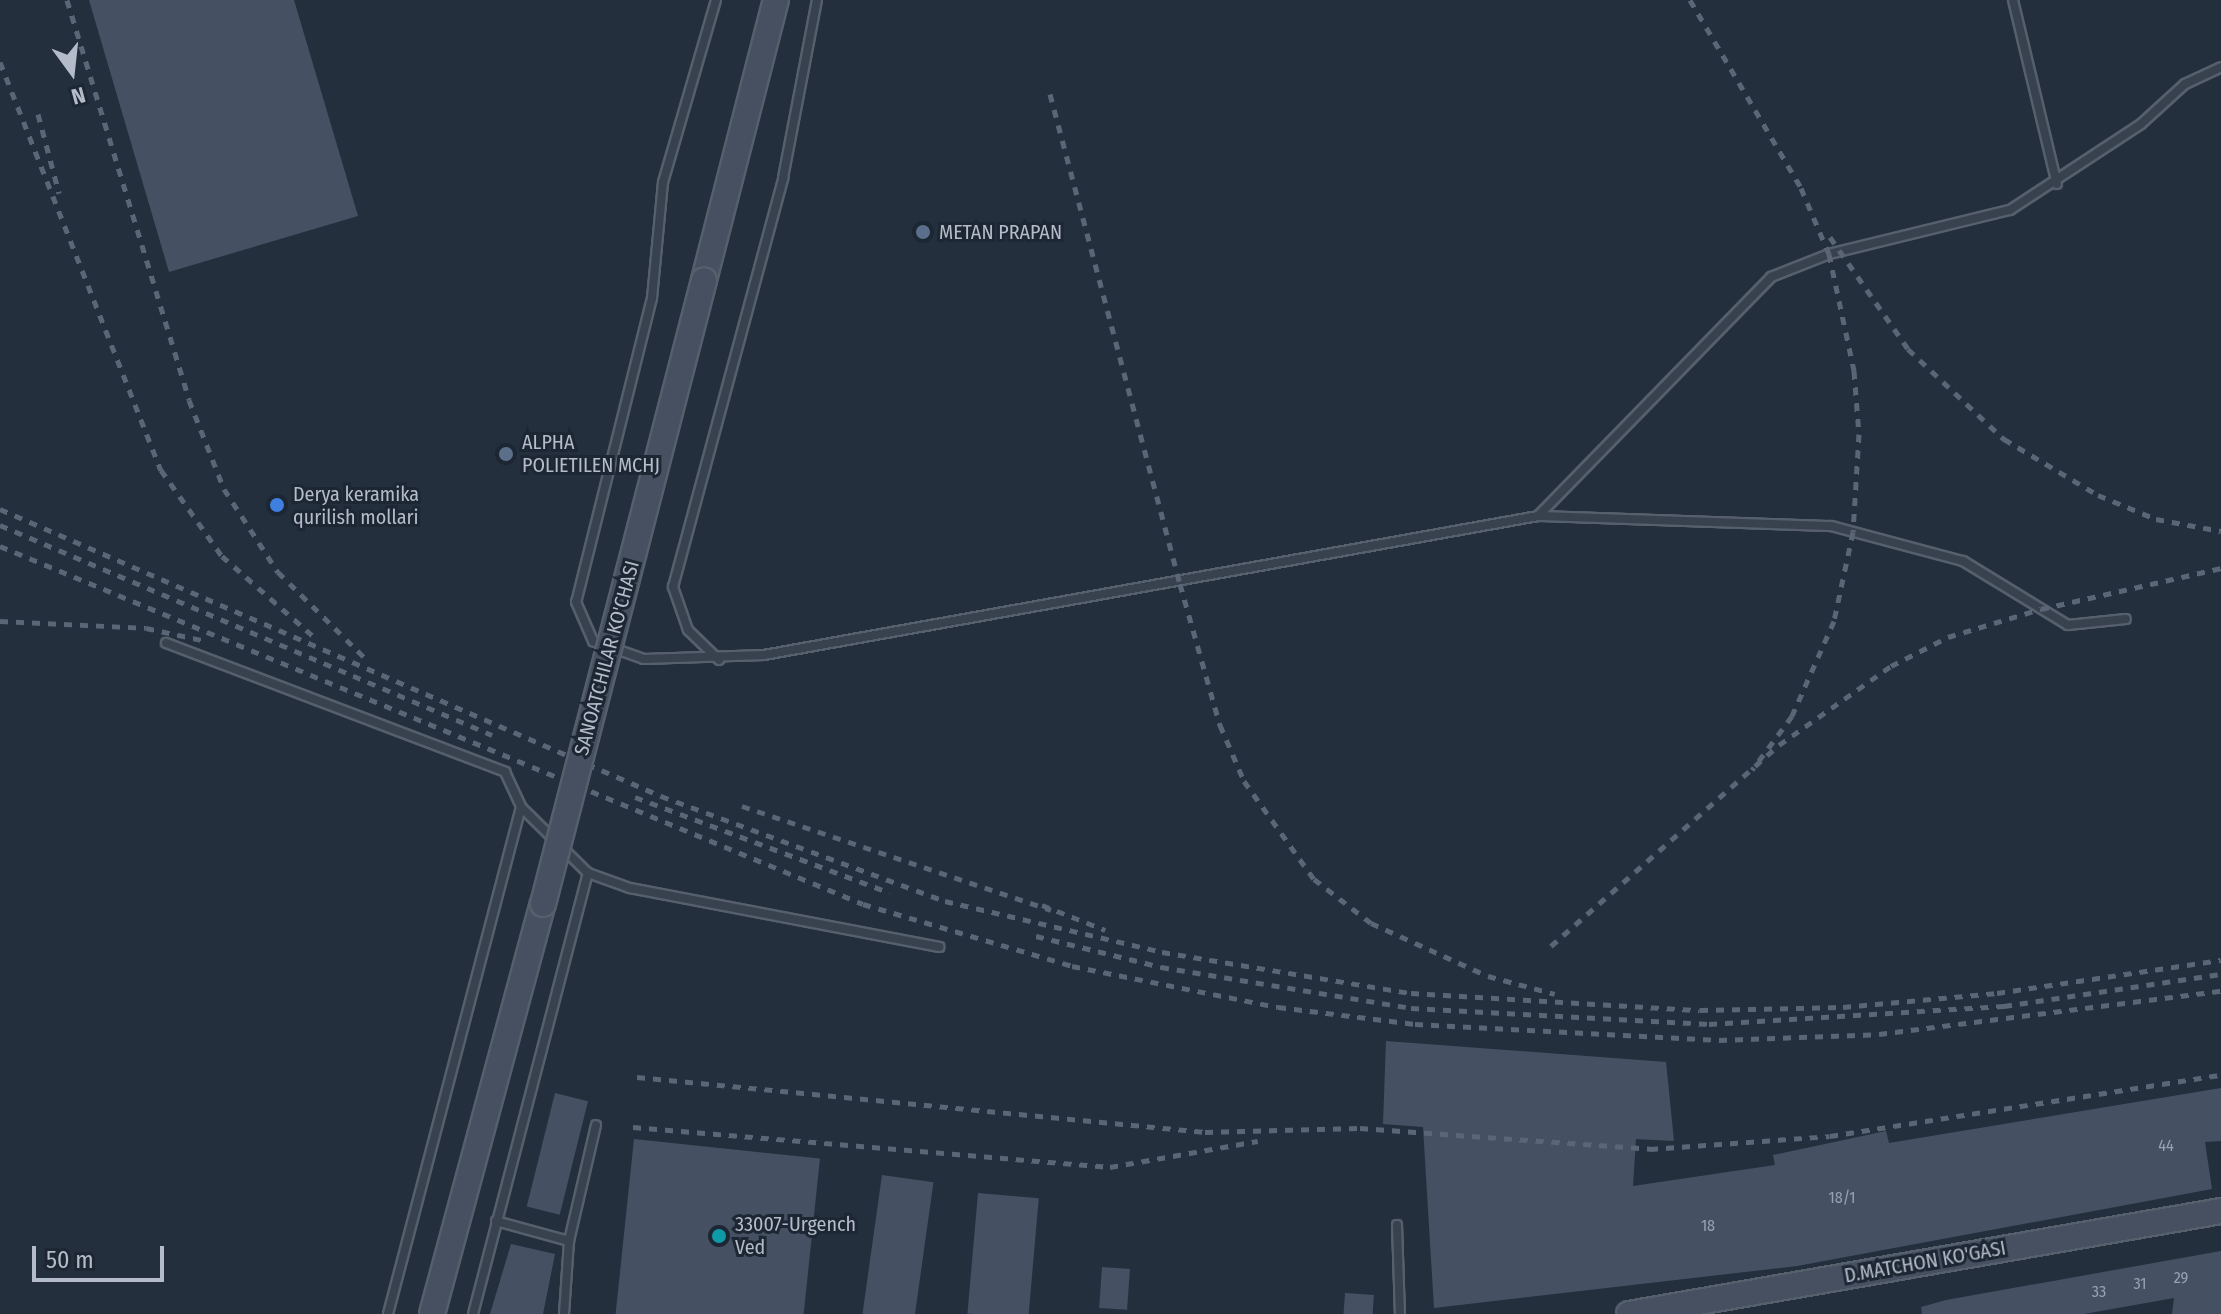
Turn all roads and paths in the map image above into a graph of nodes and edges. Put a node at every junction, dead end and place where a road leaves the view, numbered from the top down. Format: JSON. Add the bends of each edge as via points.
{"nodes":[{"id":1,"x":716,"y":0,"type":"edge"},
{"id":2,"x":776,"y":0,"type":"edge"},
{"id":3,"x":817,"y":0,"type":"edge"},
{"id":4,"x":2013,"y":0,"type":"edge"},
{"id":5,"x":2221,"y":67,"type":"edge"},
{"id":6,"x":2057,"y":184,"type":"junction"},
{"id":7,"x":1538,"y":516,"type":"junction"},
{"id":8,"x":2126,"y":619,"type":"dead end"},
{"id":9,"x":166,"y":643,"type":"dead end"},
{"id":10,"x":719,"y":660,"type":"junction"},
{"id":11,"x":521,"y":807,"type":"junction"},
{"id":12,"x":588,"y":873,"type":"junction"},
{"id":13,"x":939,"y":947,"type":"dead end"},
{"id":14,"x":596,"y":1125,"type":"dead end"},
{"id":15,"x":2221,"y":1211,"type":"edge"},
{"id":16,"x":496,"y":1221,"type":"junction"},
{"id":17,"x":1397,"y":1225,"type":"dead end"},
{"id":18,"x":569,"y":1241,"type":"junction"},
{"id":19,"x":388,"y":1314,"type":"edge"},
{"id":20,"x":432,"y":1314,"type":"edge"},
{"id":21,"x":473,"y":1314,"type":"edge"},
{"id":22,"x":564,"y":1314,"type":"edge"},
{"id":23,"x":1400,"y":1314,"type":"edge"},
{"id":24,"x":1629,"y":1314,"type":"edge"}],
"edges":[{"from":1,"to":10,"type":"lane","via":[[663,182],[652,298],[576,602],[593,641],[644,659]]},
{"from":2,"to":20,"type":"main road","name":"SANOATCHILAR KO'CHASI","bridge":true},
{"from":3,"to":10,"type":"lane","via":[[783,178],[673,587],[688,630]]},
{"from":4,"to":6,"type":"lane"},
{"from":5,"to":6,"type":"lane","via":[[2185,84]]},
{"from":6,"to":7,"type":"lane","via":[[2010,210],[1829,254],[1771,277]]},
{"from":7,"to":8,"type":"lane","via":[[1831,526],[1963,561],[2068,625]]},
{"from":7,"to":10,"type":"lane","via":[[1180,584]]},
{"from":9,"to":11,"type":"lane","via":[[505,772]]},
{"from":11,"to":12,"type":"lane"},
{"from":11,"to":19,"type":"lane"},
{"from":12,"to":13,"type":"lane","via":[[630,888]]},
{"from":12,"to":16,"type":"lane"},
{"from":14,"to":18,"type":"lane"},
{"from":15,"to":24,"type":"main road","name":"D.MATCHON KO'GASI"},
{"from":16,"to":18,"type":"lane"},
{"from":16,"to":21,"type":"lane"},
{"from":17,"to":23,"type":"lane"},
{"from":18,"to":22,"type":"lane"}]}
